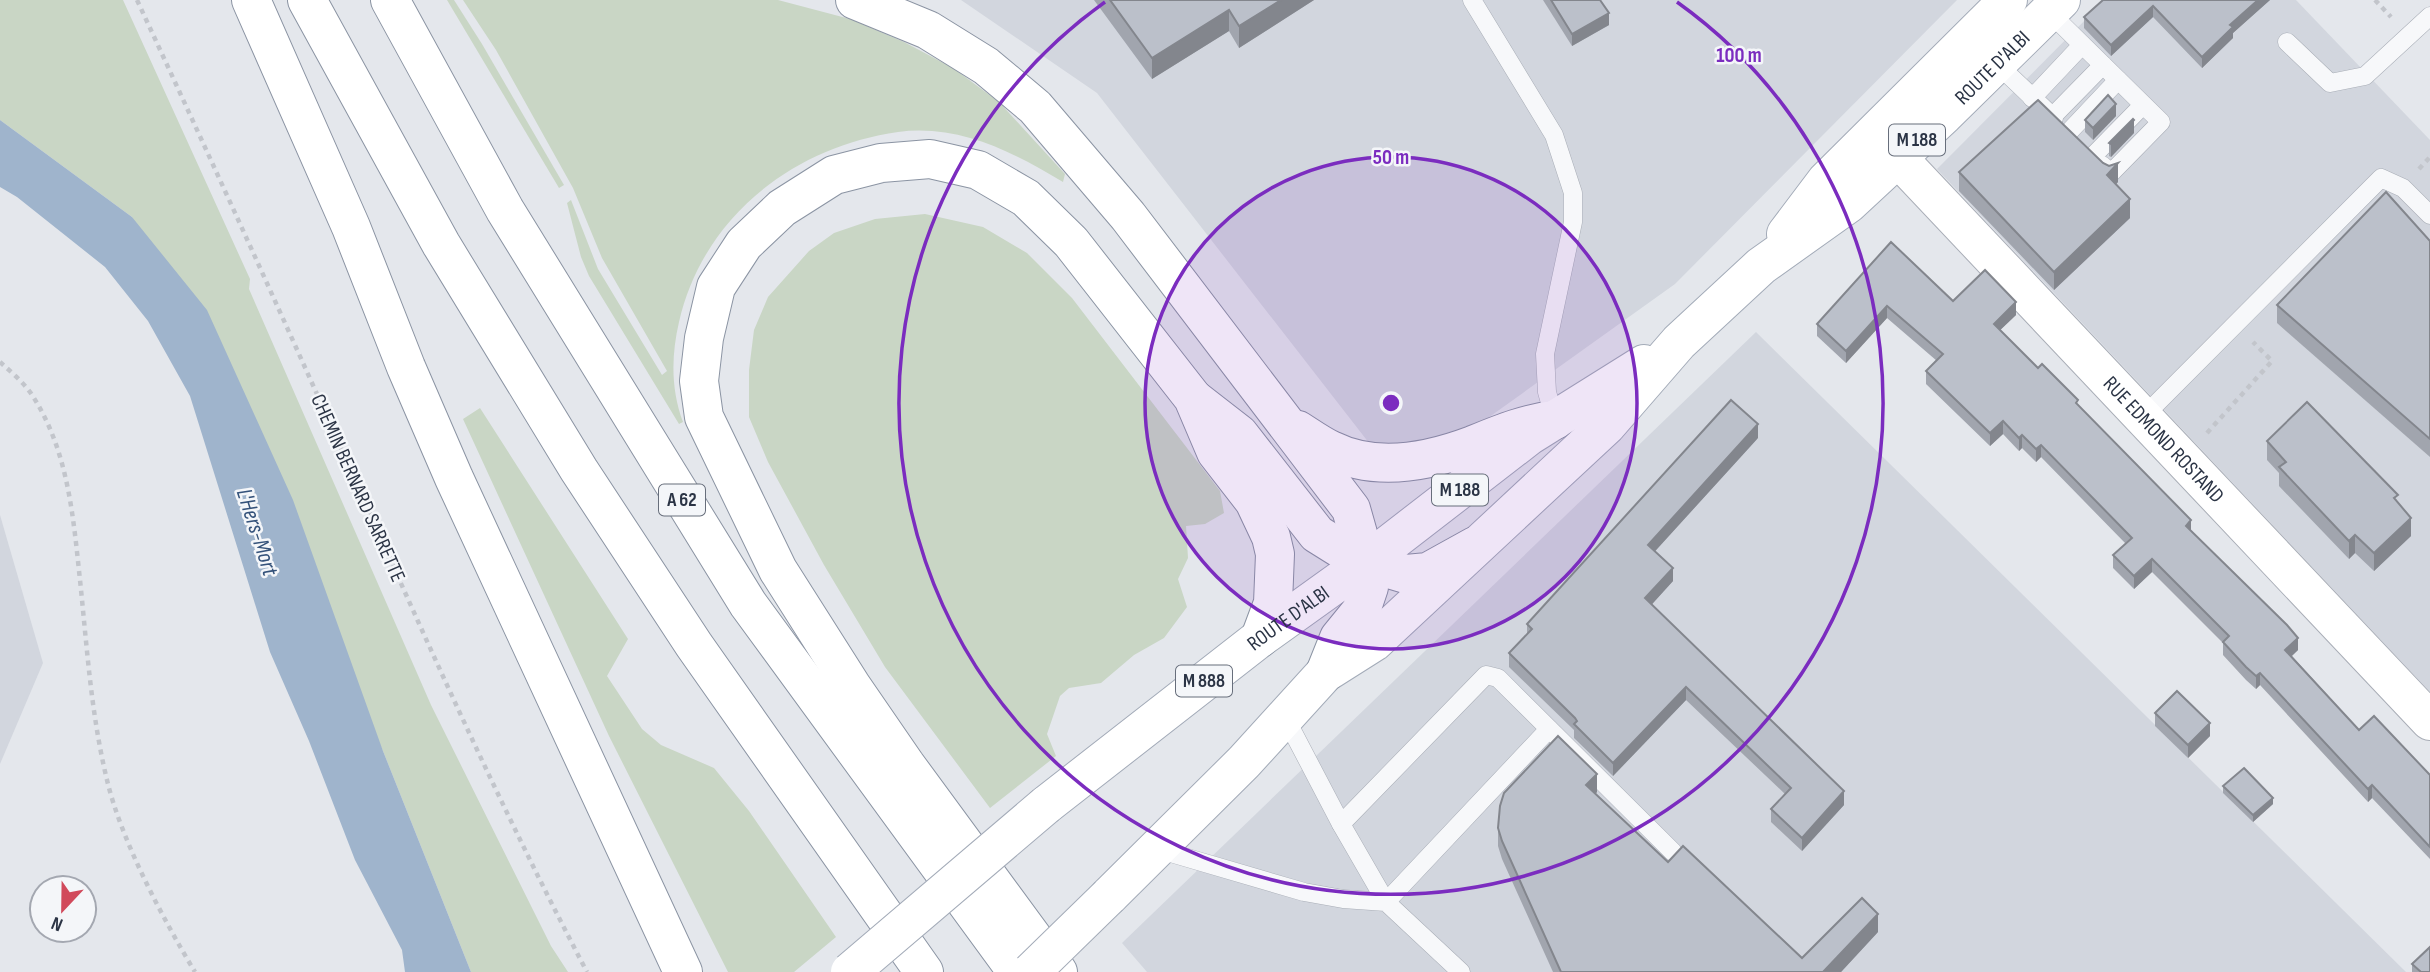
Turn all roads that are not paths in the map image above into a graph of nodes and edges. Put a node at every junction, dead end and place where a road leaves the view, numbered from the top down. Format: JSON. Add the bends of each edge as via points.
{"nodes":[{"id":1,"x":251,"y":0,"type":"edge"},
{"id":2,"x":307,"y":0,"type":"edge"},
{"id":3,"x":390,"y":0,"type":"edge"},
{"id":4,"x":855,"y":0,"type":"edge"},
{"id":5,"x":1472,"y":0,"type":"edge"},
{"id":6,"x":2008,"y":0,"type":"edge"},
{"id":7,"x":2055,"y":6,"type":"edge"},
{"id":8,"x":2430,"y":16,"type":"edge"},
{"id":9,"x":2287,"y":43,"type":"dead end"},
{"id":10,"x":2082,"y":45,"type":"junction"},
{"id":11,"x":1983,"y":51,"type":"junction"},
{"id":12,"x":2103,"y":65,"type":"junction"},
{"id":13,"x":2118,"y":80,"type":"junction"},
{"id":14,"x":2032,"y":98,"type":"junction"},
{"id":15,"x":2143,"y":105,"type":"junction"},
{"id":16,"x":2052,"y":117,"type":"junction"},
{"id":17,"x":2068,"y":133,"type":"junction"},
{"id":18,"x":2093,"y":156,"type":"junction"},
{"id":19,"x":1898,"y":158,"type":"junction"},
{"id":20,"x":2430,"y":215,"type":"edge"},
{"id":21,"x":1761,"y":266,"type":"junction"},
{"id":22,"x":1679,"y":342,"type":"junction"},
{"id":23,"x":1192,"y":398,"type":"junction"},
{"id":24,"x":2143,"y":417,"type":"junction"},
{"id":25,"x":1555,"y":420,"type":"junction"},
{"id":26,"x":1285,"y":422,"type":"junction"},
{"id":27,"x":1475,"y":547,"type":"junction"},
{"id":28,"x":1366,"y":562,"type":"junction"},
{"id":29,"x":1260,"y":638,"type":"junction"},
{"id":30,"x":1325,"y":673,"type":"junction"},
{"id":31,"x":1284,"y":717,"type":"junction"},
{"id":32,"x":2430,"y":720,"type":"edge"},
{"id":33,"x":1549,"y":729,"type":"junction"},
{"id":34,"x":1341,"y":824,"type":"junction"},
{"id":35,"x":1157,"y":849,"type":"junction"},
{"id":36,"x":1674,"y":852,"type":"edge"},
{"id":37,"x":1386,"y":902,"type":"junction"},
{"id":38,"x":682,"y":972,"type":"edge"},
{"id":39,"x":850,"y":972,"type":"edge"},
{"id":40,"x":924,"y":972,"type":"edge"},
{"id":41,"x":1017,"y":972,"type":"edge"},
{"id":42,"x":1031,"y":972,"type":"edge"},
{"id":43,"x":1058,"y":972,"type":"edge"},
{"id":44,"x":1461,"y":972,"type":"edge"}],
"edges":[{"from":1,"to":38,"type":"main road","via":[[454,478]]},
{"from":2,"to":40,"type":"main road","via":[[441,244],[579,470],[694,645]]},
{"from":3,"to":41,"type":"main road","number":"A 62","via":[[505,210],[748,604]]},
{"from":4,"to":26,"type":"main road","via":[[928,30],[986,66],[1035,107],[1128,216]]},
{"from":5,"to":25,"type":"lane","via":[[1554,135],[1573,193],[1573,222],[1545,354],[1547,392]]},
{"from":6,"to":11,"type":"main road","name":"ROUTE D'ALBI","number":"M 188"},
{"from":7,"to":10,"type":"lane"},
{"from":7,"to":11,"type":"main road","name":"ROUTE D'ALBI","number":"M 188"},
{"from":8,"to":9,"type":"lane","via":[[2365,76],[2341,81],[2330,83]]},
{"from":10,"to":12,"type":"lane"},
{"from":10,"to":14,"type":"lane"},
{"from":11,"to":14,"type":"lane"},
{"from":11,"to":19,"type":"main road","name":"ROUTE D'ALBI","number":"M 188"},
{"from":11,"to":21,"type":"main road","name":"ROUTE D'ALBI","number":"M 188","via":[[1826,181]]},
{"from":12,"to":13,"type":"lane"},
{"from":12,"to":16,"type":"lane"},
{"from":13,"to":15,"type":"lane"},
{"from":13,"to":17,"type":"lane"},
{"from":14,"to":16,"type":"lane"},
{"from":15,"to":18,"type":"lane"},
{"from":15,"to":18,"type":"lane","via":[[2161,122],[2110,173]]},
{"from":16,"to":17,"type":"lane"},
{"from":17,"to":18,"type":"lane"},
{"from":19,"to":21,"type":"main road","name":"ROUTE D'ALBI","number":"M 188","via":[[1848,204]]},
{"from":19,"to":24,"type":"main road","name":"RUE EDMOND ROSTAND"},
{"from":20,"to":24,"type":"lane","via":[[2403,188],[2381,178]]},
{"from":21,"to":22,"type":"main road","name":"ROUTE D'ALBI","number":"M 188"},
{"from":22,"to":25,"type":"main road","name":"ROUTE D'ALBI","number":"M 188"},
{"from":22,"to":27,"type":"main road","name":"ROUTE D'ALBI","number":"M 188","via":[[1607,425]]},
{"from":23,"to":28,"type":"main road","via":[[1239,434],[1317,534]]},
{"from":23,"to":29,"type":"main road","via":[[1216,452],[1254,502],[1271,537],[1273,603]]},
{"from":23,"to":43,"type":"main road","via":[[1071,242],[1026,198],[978,170],[930,159],[881,163],[834,175],[782,208],[744,244],[716,287],[704,338],[699,381],[704,417],[778,570],[906,765]]},
{"from":24,"to":32,"type":"main road","name":"RUE EDMOND ROSTAND"},
{"from":25,"to":26,"type":"main road","via":[[1534,422],[1409,463],[1373,463],[1332,451]]},
{"from":25,"to":28,"type":"main road","name":"ROUTE D'ALBI","number":"M 188"},
{"from":26,"to":28,"type":"main road","via":[[1351,509]]},
{"from":27,"to":28,"type":"main road","via":[[1428,572],[1406,574]]},
{"from":27,"to":30,"type":"main road","name":"ROUTE D'ALBI","number":"M 188","via":[[1374,642]]},
{"from":28,"to":29,"type":"main road","name":"ROUTE D'ALBI","number":"M 888"},
{"from":28,"to":30,"type":"main road","via":[[1368,587],[1361,611],[1339,638]]},
{"from":29,"to":39,"type":"main road","name":"ROUTE D'ALBI","number":"M 888","bridge":true,"via":[[1046,805]]},
{"from":30,"to":31,"type":"main road","name":"ROUTE D'ALBI"},
{"from":31,"to":34,"type":"lane"},
{"from":31,"to":35,"type":"main road","name":"ROUTE D'ALBI"},
{"from":33,"to":34,"type":"lane","via":[[1498,678],[1486,675]]},
{"from":33,"to":36,"type":"lane"},
{"from":33,"to":37,"type":"lane"},
{"from":34,"to":37,"type":"lane"},
{"from":35,"to":37,"type":"lane","via":[[1304,892]]},
{"from":35,"to":42,"type":"main road","name":"ROUTE D'ALBI","bridge":true},
{"from":37,"to":44,"type":"lane"}]}
